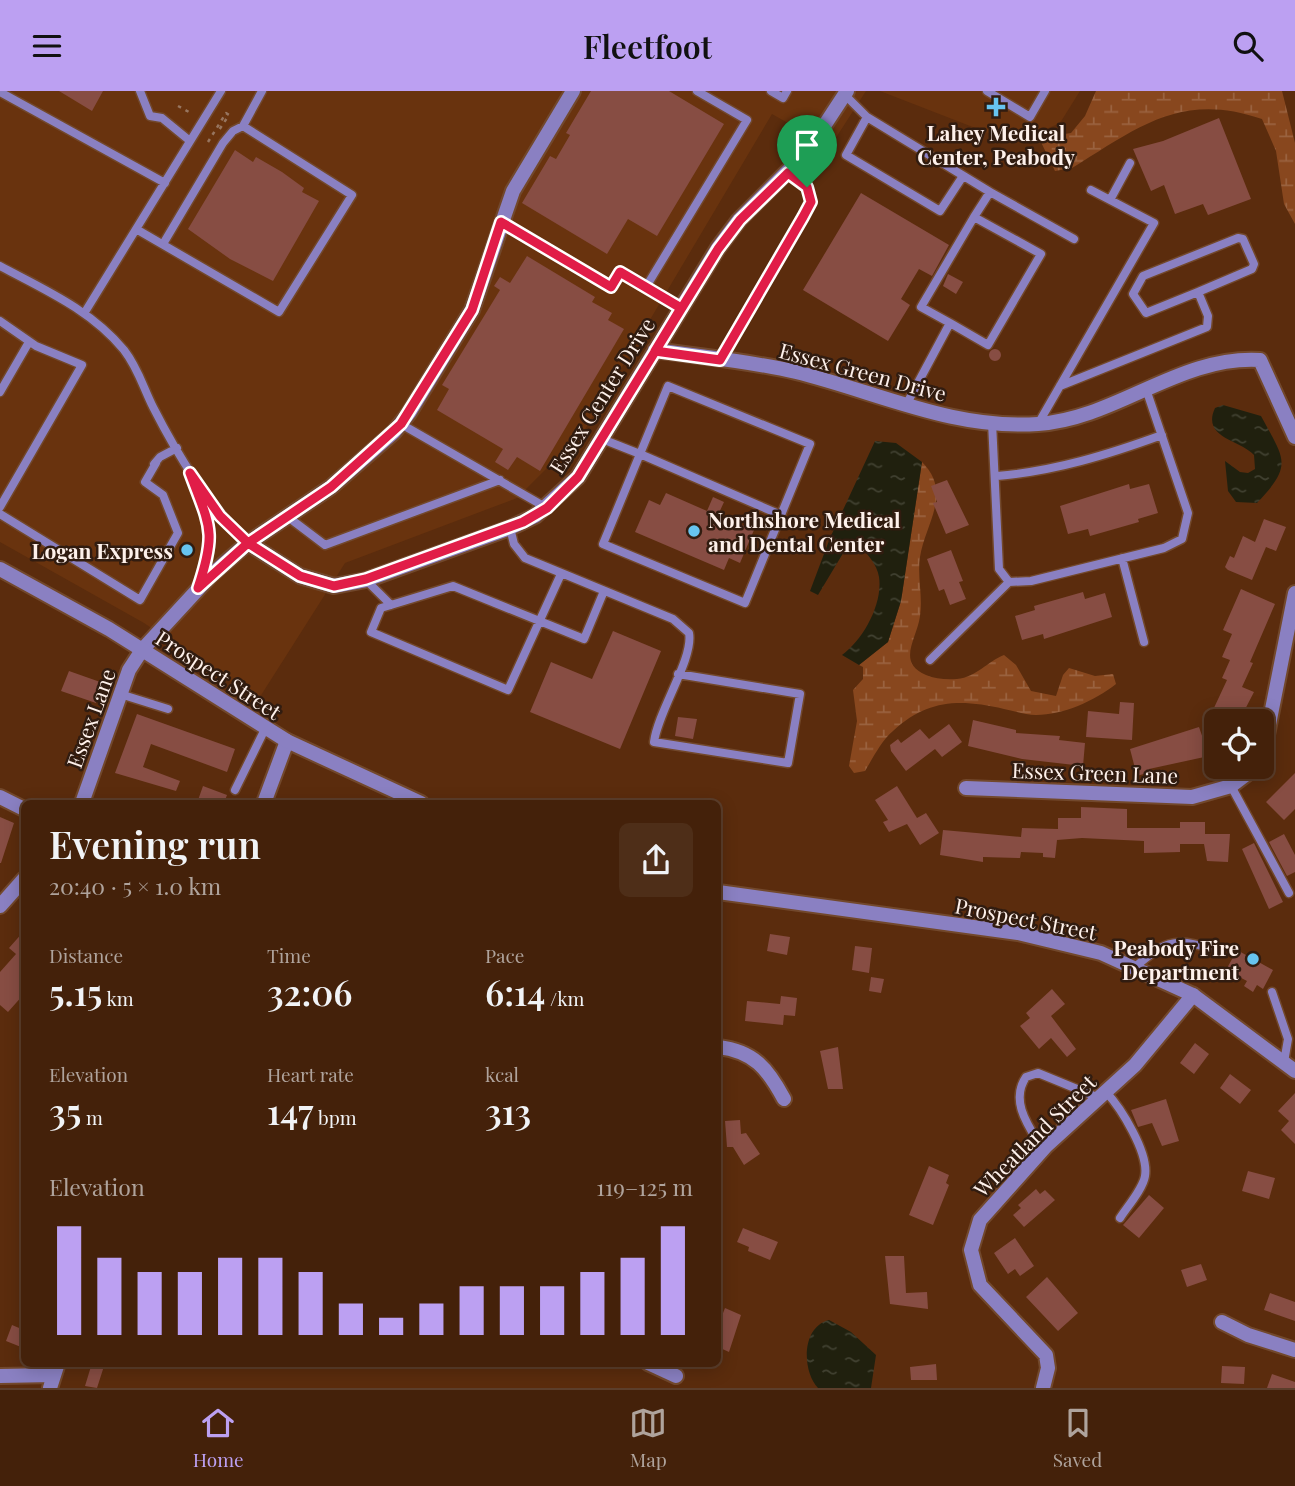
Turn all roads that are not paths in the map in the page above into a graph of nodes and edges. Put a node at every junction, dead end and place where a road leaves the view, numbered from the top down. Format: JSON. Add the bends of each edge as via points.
{"nodes":[{"id":1,"x":140,"y":91,"type":"edge"},
{"id":2,"x":221,"y":91,"type":"edge"},
{"id":3,"x":262,"y":91,"type":"edge"},
{"id":4,"x":573,"y":91,"type":"edge"},
{"id":5,"x":697,"y":91,"type":"edge"},
{"id":6,"x":771,"y":91,"type":"edge"},
{"id":7,"x":787,"y":91,"type":"edge"},
{"id":8,"x":987,"y":91,"type":"edge"},
{"id":9,"x":1045,"y":91,"type":"edge"},
{"id":10,"x":0,"y":92,"type":"edge"},
{"id":11,"x":846,"y":93,"type":"edge"},
{"id":12,"x":867,"y":117,"type":"junction"},
{"id":13,"x":243,"y":126,"type":"junction"},
{"id":14,"x":190,"y":141,"type":"junction"},
{"id":15,"x":1130,"y":163,"type":"dead end"},
{"id":16,"x":788,"y":173,"type":"junction"},
{"id":17,"x":963,"y":176,"type":"junction"},
{"id":18,"x":165,"y":183,"type":"junction"},
{"id":19,"x":1091,"y":190,"type":"dead end"},
{"id":20,"x":990,"y":192,"type":"junction"},
{"id":21,"x":1110,"y":200,"type":"junction"},
{"id":22,"x":974,"y":217,"type":"junction"},
{"id":23,"x":501,"y":222,"type":"junction"},
{"id":24,"x":136,"y":229,"type":"junction"},
{"id":25,"x":1074,"y":239,"type":"dead end"},
{"id":26,"x":163,"y":244,"type":"junction"},
{"id":27,"x":0,"y":266,"type":"edge"},
{"id":28,"x":646,"y":287,"type":"junction"},
{"id":29,"x":1198,"y":292,"type":"junction"},
{"id":30,"x":681,"y":308,"type":"junction"},
{"id":31,"x":85,"y":312,"type":"junction"},
{"id":32,"x":0,"y":321,"type":"edge"},
{"id":33,"x":950,"y":323,"type":"junction"},
{"id":34,"x":29,"y":342,"type":"junction"},
{"id":35,"x":655,"y":351,"type":"junction"},
{"id":36,"x":720,"y":360,"type":"junction"},
{"id":37,"x":1060,"y":386,"type":"junction"},
{"id":38,"x":1146,"y":389,"type":"junction"},
{"id":39,"x":0,"y":392,"type":"edge"},
{"id":40,"x":905,"y":407,"type":"junction"},
{"id":41,"x":992,"y":422,"type":"junction"},
{"id":42,"x":401,"y":424,"type":"junction"},
{"id":43,"x":1038,"y":424,"type":"junction"},
{"id":44,"x":1162,"y":435,"type":"junction"},
{"id":45,"x":1295,"y":437,"type":"edge"},
{"id":46,"x":603,"y":439,"type":"junction"},
{"id":47,"x":177,"y":448,"type":"junction"},
{"id":48,"x":640,"y":454,"type":"junction"},
{"id":49,"x":190,"y":473,"type":"junction"},
{"id":50,"x":997,"y":476,"type":"junction"},
{"id":51,"x":500,"y":479,"type":"junction"},
{"id":52,"x":0,"y":507,"type":"edge"},
{"id":53,"x":547,"y":508,"type":"junction"},
{"id":54,"x":0,"y":515,"type":"edge"},
{"id":55,"x":781,"y":515,"type":"junction"},
{"id":56,"x":288,"y":517,"type":"junction"},
{"id":57,"x":509,"y":528,"type":"junction"},
{"id":58,"x":248,"y":543,"type":"junction"},
{"id":59,"x":1122,"y":558,"type":"junction"},
{"id":60,"x":0,"y":569,"type":"edge"},
{"id":61,"x":561,"y":573,"type":"junction"},
{"id":62,"x":366,"y":579,"type":"junction"},
{"id":63,"x":1009,"y":582,"type":"junction"},
{"id":64,"x":198,"y":588,"type":"junction"},
{"id":65,"x":604,"y":591,"type":"junction"},
{"id":66,"x":1295,"y":593,"type":"edge"},
{"id":67,"x":391,"y":605,"type":"junction"},
{"id":68,"x":540,"y":621,"type":"junction"},
{"id":69,"x":1144,"y":642,"type":"dead end"},
{"id":70,"x":142,"y":650,"type":"junction"},
{"id":71,"x":930,"y":660,"type":"dead end"},
{"id":72,"x":678,"y":674,"type":"junction"},
{"id":73,"x":120,"y":694,"type":"junction"},
{"id":74,"x":168,"y":709,"type":"dead end"},
{"id":75,"x":1272,"y":709,"type":"edge"},
{"id":76,"x":265,"y":729,"type":"junction"},
{"id":77,"x":287,"y":741,"type":"junction"},
{"id":78,"x":1240,"y":779,"type":"edge"},
{"id":79,"x":1231,"y":786,"type":"junction"},
{"id":80,"x":966,"y":788,"type":"dead end"},
{"id":81,"x":235,"y":790,"type":"dead end"},
{"id":82,"x":0,"y":797,"type":"edge"},
{"id":83,"x":83,"y":800,"type":"edge"},
{"id":84,"x":265,"y":800,"type":"edge"},
{"id":85,"x":415,"y":800,"type":"edge"},
{"id":86,"x":21,"y":808,"type":"edge"},
{"id":87,"x":21,"y":882,"type":"edge"},
{"id":88,"x":721,"y":892,"type":"edge"},
{"id":89,"x":1289,"y":893,"type":"dead end"},
{"id":90,"x":0,"y":907,"type":"edge"},
{"id":91,"x":1208,"y":948,"type":"dead end"},
{"id":92,"x":1135,"y":967,"type":"junction"},
{"id":93,"x":1272,"y":992,"type":"dead end"},
{"id":94,"x":1193,"y":995,"type":"junction"},
{"id":95,"x":721,"y":1047,"type":"edge"},
{"id":96,"x":1290,"y":1066,"type":"edge"},
{"id":97,"x":1102,"y":1095,"type":"junction"},
{"id":98,"x":785,"y":1099,"type":"dead end"},
{"id":99,"x":1043,"y":1150,"type":"junction"},
{"id":100,"x":1120,"y":1218,"type":"dead end"},
{"id":101,"x":1222,"y":1322,"type":"dead end"},
{"id":102,"x":1295,"y":1350,"type":"edge"},
{"id":103,"x":657,"y":1367,"type":"edge"},
{"id":104,"x":54,"y":1375,"type":"edge"},
{"id":105,"x":0,"y":1376,"type":"edge"},
{"id":106,"x":676,"y":1376,"type":"dead end"},
{"id":107,"x":1043,"y":1388,"type":"edge"}],
"edges":[{"from":1,"to":14,"type":"lane","via":[[150,116],[162,118]]},
{"from":2,"to":14,"type":"lane"},
{"from":3,"to":13,"type":"lane"},
{"from":4,"to":23,"type":"street","via":[[513,191]]},
{"from":5,"to":28,"type":"lane","via":[[747,120]]},
{"from":6,"to":7,"type":"lane","via":[[783,98]]},
{"from":8,"to":9,"type":"lane","via":[[1030,117]]},
{"from":10,"to":18,"type":"lane"},
{"from":11,"to":12,"type":"lane"},
{"from":11,"to":16,"type":"street","name":"Essex Center Drive","via":[[818,139]]},
{"from":12,"to":17,"type":"lane"},
{"from":12,"to":17,"type":"lane","via":[[846,155],[940,211]]},
{"from":13,"to":26,"type":"lane","via":[[223,143]]},
{"from":13,"to":26,"type":"lane","via":[[352,195],[279,312]]},
{"from":14,"to":18,"type":"lane"},
{"from":15,"to":21,"type":"lane"},
{"from":16,"to":30,"type":"street","name":"Essex Center Drive","via":[[729,233]]},
{"from":16,"to":36,"type":"lane","via":[[807,187],[811,202]]},
{"from":17,"to":20,"type":"lane"},
{"from":18,"to":24,"type":"lane"},
{"from":19,"to":21,"type":"lane"},
{"from":20,"to":22,"type":"lane"},
{"from":20,"to":25,"type":"lane"},
{"from":21,"to":37,"type":"lane","via":[[1154,223]]},
{"from":22,"to":33,"type":"lane","via":[[921,307]]},
{"from":22,"to":33,"type":"lane","via":[[1041,254],[988,345]]},
{"from":23,"to":28,"type":"lane","via":[[611,287],[620,272]]},
{"from":23,"to":42,"type":"street","via":[[472,310]]},
{"from":24,"to":26,"type":"lane"},
{"from":24,"to":31,"type":"lane"},
{"from":27,"to":31,"type":"lane"},
{"from":28,"to":30,"type":"lane"},
{"from":29,"to":29,"type":"lane","via":[[1252,269],[1243,239],[1143,276],[1133,294],[1146,313]]},
{"from":29,"to":37,"type":"lane","via":[[1208,316],[1207,327]]},
{"from":30,"to":35,"type":"street","name":"Essex Center Drive"},
{"from":31,"to":47,"type":"lane","via":[[131,360]]},
{"from":32,"to":34,"type":"lane"},
{"from":33,"to":40,"type":"lane"},
{"from":34,"to":39,"type":"lane"},
{"from":34,"to":52,"type":"lane","via":[[82,365]]},
{"from":35,"to":36,"type":"street","name":"Essex Green Drive"},
{"from":35,"to":46,"type":"street","name":"Essex Center Drive"},
{"from":36,"to":40,"type":"street","name":"Essex Green Drive","via":[[797,372]]},
{"from":37,"to":43,"type":"lane"},
{"from":38,"to":43,"type":"street","name":"Essex Green Drive","via":[[1072,418]]},
{"from":38,"to":44,"type":"lane"},
{"from":38,"to":45,"type":"street","name":"Essex Green Drive","via":[[1215,362],[1260,360]]},
{"from":40,"to":41,"type":"street","name":"Essex Green Drive"},
{"from":41,"to":43,"type":"street","name":"Essex Green Drive"},
{"from":41,"to":50,"type":"lane"},
{"from":42,"to":51,"type":"lane"},
{"from":42,"to":56,"type":"street","via":[[331,487]]},
{"from":44,"to":50,"type":"lane","via":[[1098,458],[1041,472]]},
{"from":44,"to":59,"type":"lane","via":[[1189,522],[1175,544]]},
{"from":46,"to":48,"type":"lane"},
{"from":46,"to":53,"type":"street","name":"Essex Center Drive","via":[[578,477]]},
{"from":47,"to":49,"type":"lane"},
{"from":47,"to":54,"type":"lane","via":[[160,457],[145,482],[163,495],[178,533],[140,600]]},
{"from":48,"to":55,"type":"lane"},
{"from":48,"to":55,"type":"lane","via":[[668,386],[810,445]]},
{"from":48,"to":55,"type":"lane","via":[[603,544],[745,603]]},
{"from":49,"to":58,"type":"lane","via":[[220,516]]},
{"from":49,"to":64,"type":"lane","via":[[211,532]]},
{"from":50,"to":63,"type":"lane","via":[[997,556]]},
{"from":51,"to":53,"type":"lane"},
{"from":51,"to":56,"type":"lane","via":[[325,545]]},
{"from":53,"to":57,"type":"street","name":"Essex Center Drive"},
{"from":56,"to":58,"type":"street"},
{"from":57,"to":61,"type":"lane","via":[[525,558]]},
{"from":57,"to":62,"type":"street","name":"Essex Center Drive"},
{"from":58,"to":62,"type":"street","name":"Essex Center Drive","via":[[316,583],[334,586]]},
{"from":58,"to":64,"type":"street"},
{"from":59,"to":63,"type":"lane","via":[[1031,581]]},
{"from":59,"to":69,"type":"lane"},
{"from":60,"to":70,"type":"street","name":"Prospect Street"},
{"from":61,"to":65,"type":"lane"},
{"from":61,"to":68,"type":"lane"},
{"from":62,"to":67,"type":"lane"},
{"from":63,"to":71,"type":"lane"},
{"from":64,"to":70,"type":"street"},
{"from":65,"to":68,"type":"lane","via":[[584,639]]},
{"from":65,"to":72,"type":"lane","via":[[684,626],[690,645]]},
{"from":66,"to":75,"type":"street"},
{"from":67,"to":68,"type":"lane","via":[[453,586]]},
{"from":67,"to":68,"type":"lane","via":[[381,608],[371,632],[508,690]]},
{"from":70,"to":73,"type":"street","name":"Essex Lane"},
{"from":70,"to":76,"type":"street","name":"Prospect Street"},
{"from":72,"to":72,"type":"lane","via":[[800,694],[788,763],[654,742]]},
{"from":73,"to":74,"type":"lane"},
{"from":73,"to":83,"type":"street","name":"Essex Lane"},
{"from":76,"to":77,"type":"street","name":"Prospect Street"},
{"from":76,"to":81,"type":"lane"},
{"from":77,"to":84,"type":"street"},
{"from":77,"to":85,"type":"street","name":"Prospect Street"},
{"from":78,"to":79,"type":"street","name":"Essex Green Lane"},
{"from":79,"to":80,"type":"street","name":"Essex Green Lane","via":[[1207,795],[1172,798]]},
{"from":79,"to":89,"type":"lane"},
{"from":82,"to":86,"type":"street"},
{"from":87,"to":90,"type":"street"},
{"from":88,"to":92,"type":"street","name":"Prospect Street","via":[[1018,933],[1074,945]]},
{"from":91,"to":92,"type":"lane","via":[[1186,940]]},
{"from":92,"to":94,"type":"street","name":"Prospect Street"},
{"from":93,"to":96,"type":"lane","via":[[1288,1039]]},
{"from":94,"to":96,"type":"street","name":"Prospect Street"},
{"from":94,"to":97,"type":"street","name":"Wheatland Street","via":[[1135,1065]]},
{"from":95,"to":98,"type":"street","via":[[758,1061]]},
{"from":97,"to":99,"type":"street","name":"Wheatland Street"},
{"from":97,"to":99,"type":"lane","via":[[1038,1073],[1026,1077],[1018,1097]]},
{"from":97,"to":100,"type":"lane","via":[[1122,1111],[1146,1166],[1145,1179]]},
{"from":99,"to":107,"type":"street","name":"Wheatland Street","via":[[980,1220],[971,1250],[980,1285],[1046,1355]]},
{"from":101,"to":102,"type":"street"},
{"from":103,"to":106,"type":"street"},
{"from":104,"to":105,"type":"street"}]}
